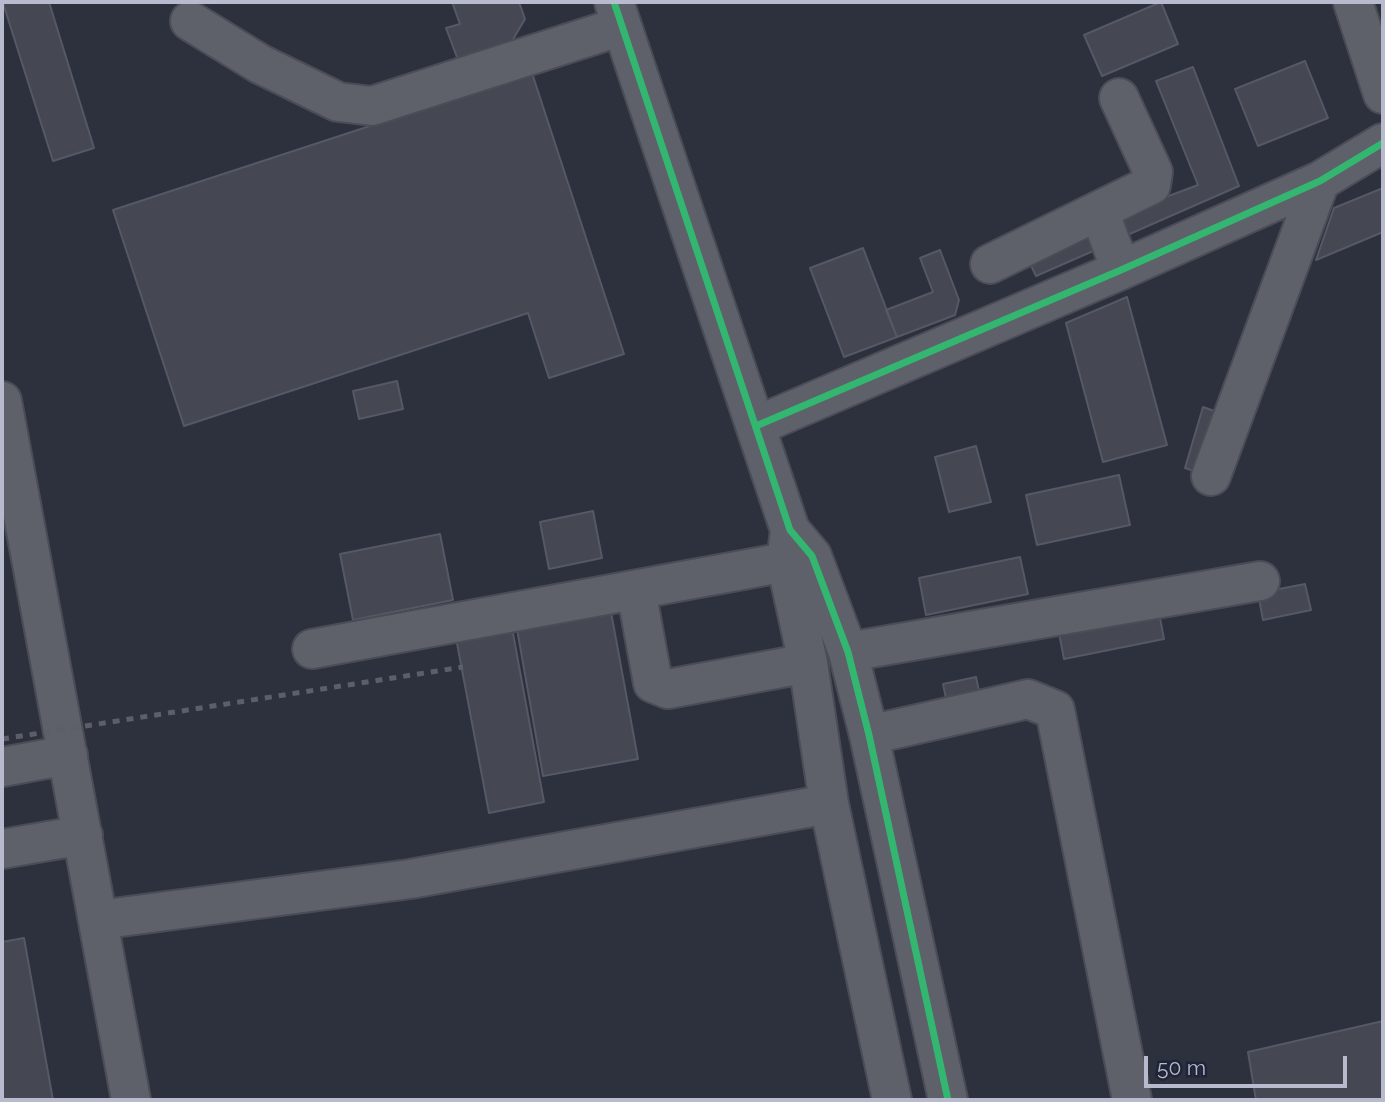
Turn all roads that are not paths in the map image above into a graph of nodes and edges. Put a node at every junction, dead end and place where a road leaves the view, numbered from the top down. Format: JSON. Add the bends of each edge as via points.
{"nodes":[{"id":1,"x":1353,"y":2,"type":"edge"},
{"id":2,"x":618,"y":14,"type":"edge"},
{"id":3,"x":190,"y":21,"type":"dead end"},
{"id":4,"x":1383,"y":94,"type":"edge"},
{"id":5,"x":1119,"y":98,"type":"dead end"},
{"id":6,"x":1383,"y":143,"type":"edge"},
{"id":7,"x":1320,"y":181,"type":"junction"},
{"id":8,"x":1099,"y":211,"type":"junction"},
{"id":9,"x":990,"y":264,"type":"dead end"},
{"id":10,"x":1121,"y":270,"type":"junction"},
{"id":11,"x":2,"y":401,"type":"edge"},
{"id":12,"x":755,"y":426,"type":"junction"},
{"id":13,"x":1211,"y":476,"type":"dead end"},
{"id":14,"x":12,"y":505,"type":"edge"},
{"id":15,"x":788,"y":546,"type":"junction"},
{"id":16,"x":1260,"y":581,"type":"dead end"},
{"id":17,"x":636,"y":590,"type":"junction"},
{"id":18,"x":312,"y":649,"type":"dead end"},
{"id":19,"x":848,"y":652,"type":"junction"},
{"id":20,"x":808,"y":663,"type":"junction"},
{"id":21,"x":866,"y":725,"type":"junction"},
{"id":22,"x":818,"y":726,"type":"junction"},
{"id":23,"x":68,"y":755,"type":"junction"},
{"id":24,"x":2,"y":767,"type":"edge"},
{"id":25,"x":829,"y":804,"type":"junction"},
{"id":26,"x":83,"y":835,"type":"junction"},
{"id":27,"x":2,"y":849,"type":"edge"},
{"id":28,"x":98,"y":920,"type":"junction"},
{"id":29,"x":131,"y":1100,"type":"edge"},
{"id":30,"x":892,"y":1100,"type":"edge"},
{"id":31,"x":948,"y":1100,"type":"edge"},
{"id":32,"x":1132,"y":1100,"type":"edge"}],
"edges":[{"from":1,"to":4,"type":"street"},
{"from":2,"to":3,"type":"street","via":[[372,106],[338,102],[260,64]]},
{"from":2,"to":12,"type":"street"},
{"from":5,"to":8,"type":"street","via":[[1153,172],[1151,185]]},
{"from":6,"to":7,"type":"street"},
{"from":7,"to":10,"type":"street"},
{"from":7,"to":13,"type":"street"},
{"from":8,"to":9,"type":"street"},
{"from":8,"to":10,"type":"street"},
{"from":10,"to":12,"type":"street"},
{"from":11,"to":14,"type":"street"},
{"from":12,"to":15,"type":"street"},
{"from":14,"to":23,"type":"street"},
{"from":15,"to":17,"type":"street"},
{"from":15,"to":19,"type":"street","via":[[812,556]]},
{"from":15,"to":20,"type":"street"},
{"from":16,"to":19,"type":"street"},
{"from":17,"to":18,"type":"street"},
{"from":17,"to":20,"type":"street","via":[[653,683],[668,689]]},
{"from":19,"to":21,"type":"street"},
{"from":20,"to":22,"type":"street"},
{"from":21,"to":22,"type":"street"},
{"from":21,"to":31,"type":"street"},
{"from":21,"to":32,"type":"street","via":[[1028,699],[1055,710]]},
{"from":22,"to":25,"type":"street"},
{"from":23,"to":24,"type":"street"},
{"from":23,"to":26,"type":"street"},
{"from":25,"to":28,"type":"street","via":[[410,878]]},
{"from":25,"to":30,"type":"street"},
{"from":26,"to":27,"type":"street"},
{"from":26,"to":28,"type":"street"},
{"from":28,"to":29,"type":"street"}]}
